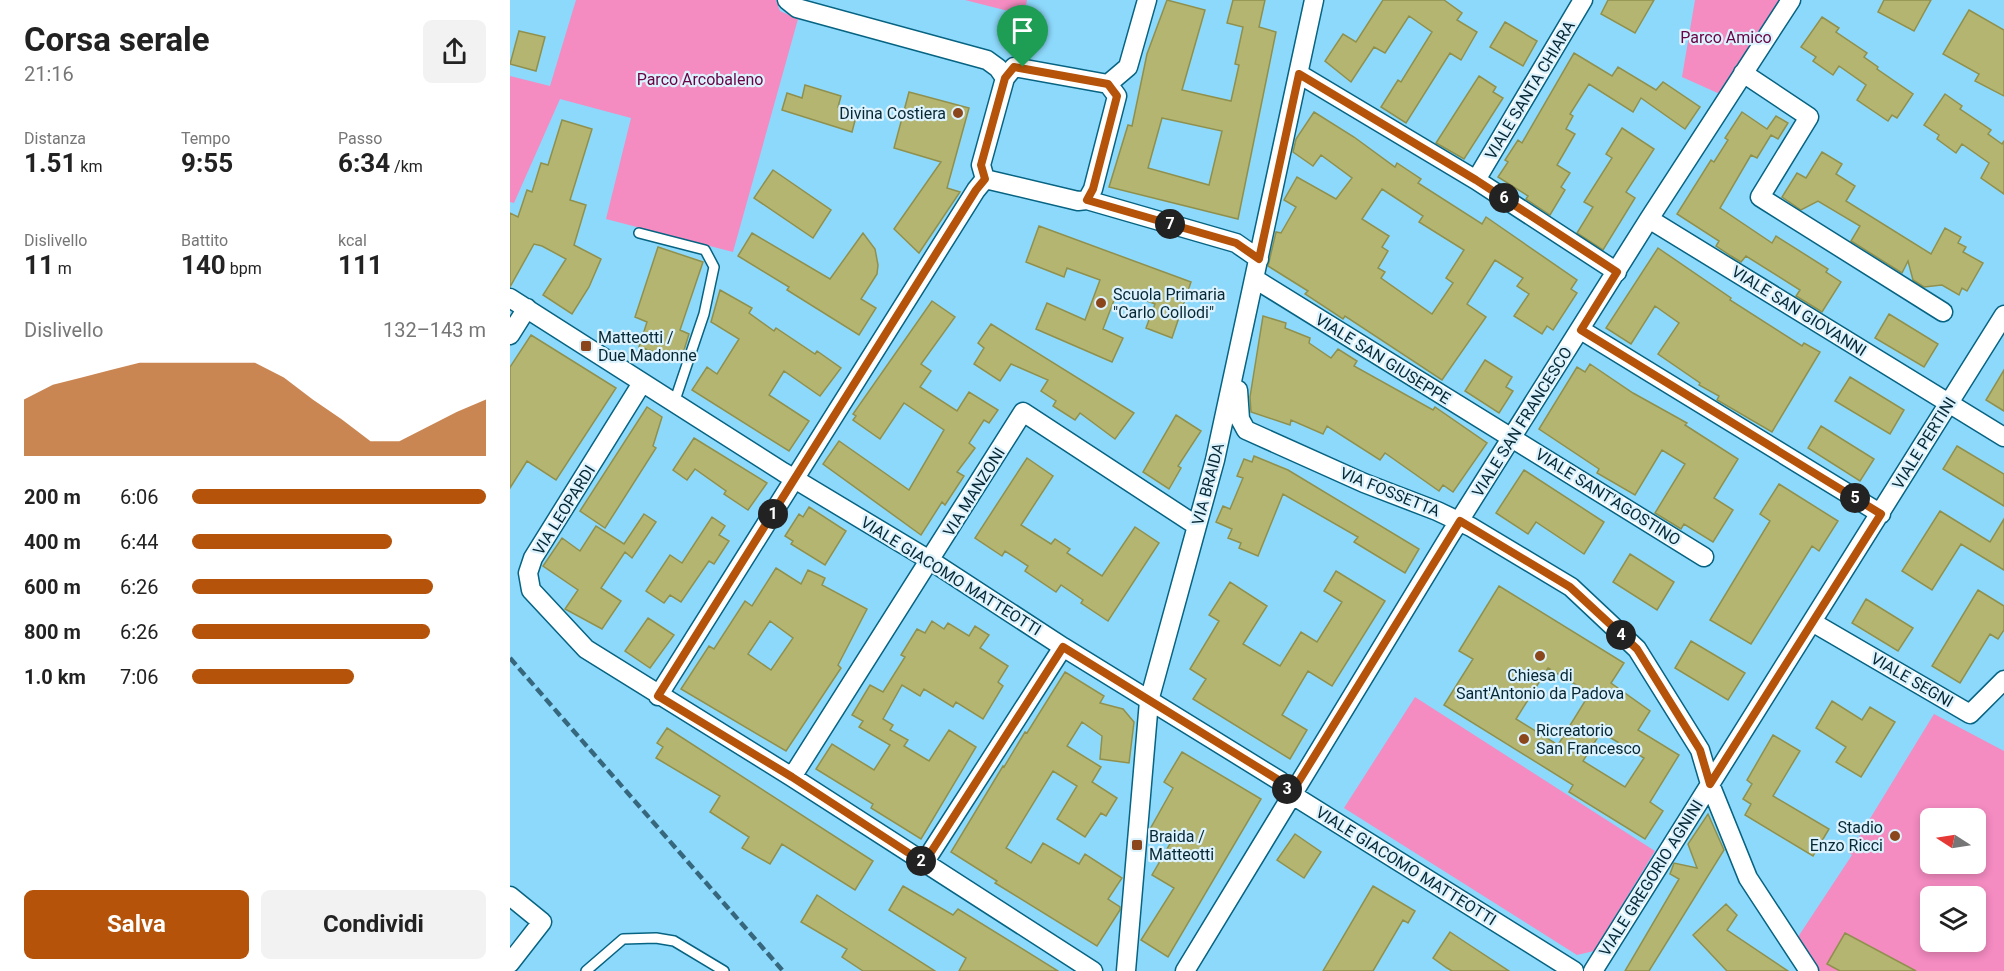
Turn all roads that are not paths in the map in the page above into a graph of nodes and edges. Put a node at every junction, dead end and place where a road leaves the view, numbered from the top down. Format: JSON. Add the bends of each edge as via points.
{"nodes":[{"id":1,"x":787,"y":0,"type":"edge"},
{"id":2,"x":1148,"y":0,"type":"edge"},
{"id":3,"x":1314,"y":0,"type":"edge"},
{"id":4,"x":1583,"y":0,"type":"edge"},
{"id":5,"x":1791,"y":0,"type":"edge"},
{"id":6,"x":1743,"y":73,"type":"junction"},
{"id":7,"x":1299,"y":74,"type":"junction"},
{"id":8,"x":1005,"y":78,"type":"junction"},
{"id":9,"x":1108,"y":84,"type":"junction"},
{"id":10,"x":985,"y":179,"type":"junction"},
{"id":11,"x":1476,"y":180,"type":"junction"},
{"id":12,"x":1087,"y":200,"type":"junction"},
{"id":13,"x":1649,"y":219,"type":"junction"},
{"id":14,"x":639,"y":233,"type":"dead end"},
{"id":15,"x":1259,"y":259,"type":"junction"},
{"id":16,"x":1617,"y":272,"type":"junction"},
{"id":17,"x":1255,"y":279,"type":"junction"},
{"id":18,"x":510,"y":298,"type":"edge"},
{"id":19,"x":527,"y":308,"type":"junction"},
{"id":20,"x":1943,"y":312,"type":"dead end"},
{"id":21,"x":2004,"y":315,"type":"edge"},
{"id":22,"x":1581,"y":330,"type":"junction"},
{"id":23,"x":510,"y":335,"type":"edge"},
{"id":24,"x":1233,"y":378,"type":"junction"},
{"id":25,"x":642,"y":383,"type":"junction"},
{"id":26,"x":674,"y":403,"type":"junction"},
{"id":27,"x":1949,"y":404,"type":"junction"},
{"id":28,"x":1246,"y":430,"type":"junction"},
{"id":29,"x":2004,"y":437,"type":"edge"},
{"id":30,"x":1512,"y":438,"type":"junction"},
{"id":31,"x":795,"y":479,"type":"junction"},
{"id":32,"x":1209,"y":483,"type":"junction"},
{"id":33,"x":1881,"y":514,"type":"junction"},
{"id":34,"x":1460,"y":521,"type":"junction"},
{"id":35,"x":1197,"y":526,"type":"junction"},
{"id":36,"x":1704,"y":557,"type":"dead end"},
{"id":37,"x":931,"y":561,"type":"junction"},
{"id":38,"x":1812,"y":622,"type":"junction"},
{"id":39,"x":1063,"y":647,"type":"junction"},
{"id":40,"x":2004,"y":680,"type":"edge"},
{"id":41,"x":658,"y":696,"type":"junction"},
{"id":42,"x":1149,"y":701,"type":"junction"},
{"id":43,"x":792,"y":777,"type":"junction"},
{"id":44,"x":1710,"y":784,"type":"junction"},
{"id":45,"x":1291,"y":794,"type":"junction"},
{"id":46,"x":924,"y":863,"type":"junction"},
{"id":47,"x":510,"y":896,"type":"edge"},
{"id":48,"x":510,"y":963,"type":"edge"},
{"id":49,"x":1185,"y":970,"type":"edge"},
{"id":50,"x":586,"y":971,"type":"edge"},
{"id":51,"x":722,"y":971,"type":"edge"},
{"id":52,"x":1093,"y":971,"type":"edge"},
{"id":53,"x":1126,"y":971,"type":"edge"},
{"id":54,"x":1574,"y":971,"type":"edge"},
{"id":55,"x":1593,"y":971,"type":"edge"},
{"id":56,"x":1809,"y":971,"type":"edge"}],
"edges":[{"from":1,"to":8,"type":"street","via":[[797,8],[987,60]]},
{"from":2,"to":9,"type":"street","via":[[1128,67]]},
{"from":3,"to":7,"type":"street","name":"VIA BRAIDA"},
{"from":4,"to":11,"type":"street","name":"VIALE SANTA CHIARA"},
{"from":5,"to":6,"type":"street","name":"VIALE SAN FRANCESCO"},
{"from":6,"to":13,"type":"street","name":"VIALE SAN FRANCESCO"},
{"from":6,"to":20,"type":"street","via":[[1809,117],[1760,197]]},
{"from":7,"to":11,"type":"street"},
{"from":7,"to":15,"type":"street","name":"VIA BRAIDA"},
{"from":8,"to":9,"type":"street","via":[[1014,67],[1023,67]]},
{"from":8,"to":10,"type":"street","via":[[981,165]]},
{"from":9,"to":12,"type":"street","via":[[1117,96]]},
{"from":10,"to":12,"type":"street"},
{"from":10,"to":31,"type":"street"},
{"from":11,"to":16,"type":"street"},
{"from":12,"to":15,"type":"street","via":[[1236,243]]},
{"from":13,"to":16,"type":"street","name":"VIALE SAN FRANCESCO"},
{"from":13,"to":27,"type":"street","name":"VIALE SAN GIOVANNI"},
{"from":14,"to":26,"type":"lane","via":[[705,250],[714,267],[704,314]]},
{"from":15,"to":17,"type":"street","name":"VIA BRAIDA"},
{"from":16,"to":22,"type":"street","name":"VIALE SAN FRANCESCO"},
{"from":17,"to":24,"type":"street","name":"VIA BRAIDA"},
{"from":17,"to":30,"type":"street","name":"VIALE SAN GIUSEPPE"},
{"from":18,"to":19,"type":"street","name":"VIALE GIACOMO MATTEOTTI"},
{"from":19,"to":23,"type":"street"},
{"from":19,"to":25,"type":"street","name":"VIALE GIACOMO MATTEOTTI"},
{"from":21,"to":27,"type":"street","name":"VIALE PERTINI"},
{"from":22,"to":30,"type":"street","name":"VIALE SAN FRANCESCO"},
{"from":22,"to":33,"type":"street"},
{"from":24,"to":28,"type":"street","via":[[1238,387],[1240,419]]},
{"from":24,"to":32,"type":"street","name":"VIA BRAIDA"},
{"from":25,"to":26,"type":"street","name":"VIALE GIACOMO MATTEOTTI"},
{"from":25,"to":41,"type":"street","name":"VIA LEOPARDI","via":[[533,558],[528,573],[531,590],[586,649]]},
{"from":26,"to":31,"type":"street","name":"VIALE GIACOMO MATTEOTTI"},
{"from":27,"to":29,"type":"street","name":"VIALE SAN GIOVANNI"},
{"from":27,"to":33,"type":"street","name":"VIALE PERTINI"},
{"from":28,"to":32,"type":"street","via":[[1228,445],[1216,478]]},
{"from":28,"to":34,"type":"street","name":"VIA FOSSETTA"},
{"from":30,"to":34,"type":"street","name":"VIALE SAN FRANCESCO"},
{"from":30,"to":36,"type":"street","name":"VIALE SANT'AGOSTINO"},
{"from":31,"to":37,"type":"street","name":"VIALE GIACOMO MATTEOTTI"},
{"from":31,"to":41,"type":"street"},
{"from":32,"to":35,"type":"street","name":"VIA BRAIDA"},
{"from":33,"to":38,"type":"street","name":"VIALE PERTINI"},
{"from":34,"to":44,"type":"street","name":"VIA FOSSETTA","via":[[1570,587],[1637,649],[1700,750]]},
{"from":34,"to":45,"type":"street","name":"VIALE SAN FRANCESCO"},
{"from":35,"to":37,"type":"street","name":"VIA MANZONI","via":[[1023,412]]},
{"from":35,"to":42,"type":"street","name":"VIA BRAIDA"},
{"from":37,"to":39,"type":"street","name":"VIALE GIACOMO MATTEOTTI"},
{"from":37,"to":43,"type":"street","name":"VIA MANZONI"},
{"from":38,"to":40,"type":"street","name":"VIALE SEGNI","via":[[1970,714]]},
{"from":38,"to":44,"type":"street","name":"VIALE PERTINI"},
{"from":39,"to":42,"type":"street","name":"VIALE GIACOMO MATTEOTTI"},
{"from":39,"to":46,"type":"street"},
{"from":41,"to":43,"type":"street","name":"VIA LEOPARDI"},
{"from":42,"to":45,"type":"street","name":"VIALE GIACOMO MATTEOTTI","via":[[1280,781]]},
{"from":42,"to":53,"type":"street","name":"VIA BRAIDA"},
{"from":43,"to":46,"type":"street","name":"VIA LEOPARDI"},
{"from":44,"to":55,"type":"street","name":"VIALE GREGORIO AGNINI"},
{"from":44,"to":56,"type":"street","name":"VIA FOSSETTA","via":[[1748,878]]},
{"from":45,"to":49,"type":"street","name":"VIALE SAN FRANCESCO"},
{"from":45,"to":54,"type":"street","name":"VIALE GIACOMO MATTEOTTI"},
{"from":46,"to":52,"type":"street","name":"VIA LEOPARDI"},
{"from":47,"to":48,"type":"street","via":[[542,922]]},
{"from":50,"to":51,"type":"lane","via":[[623,939],[656,938],[674,941]]}]}
